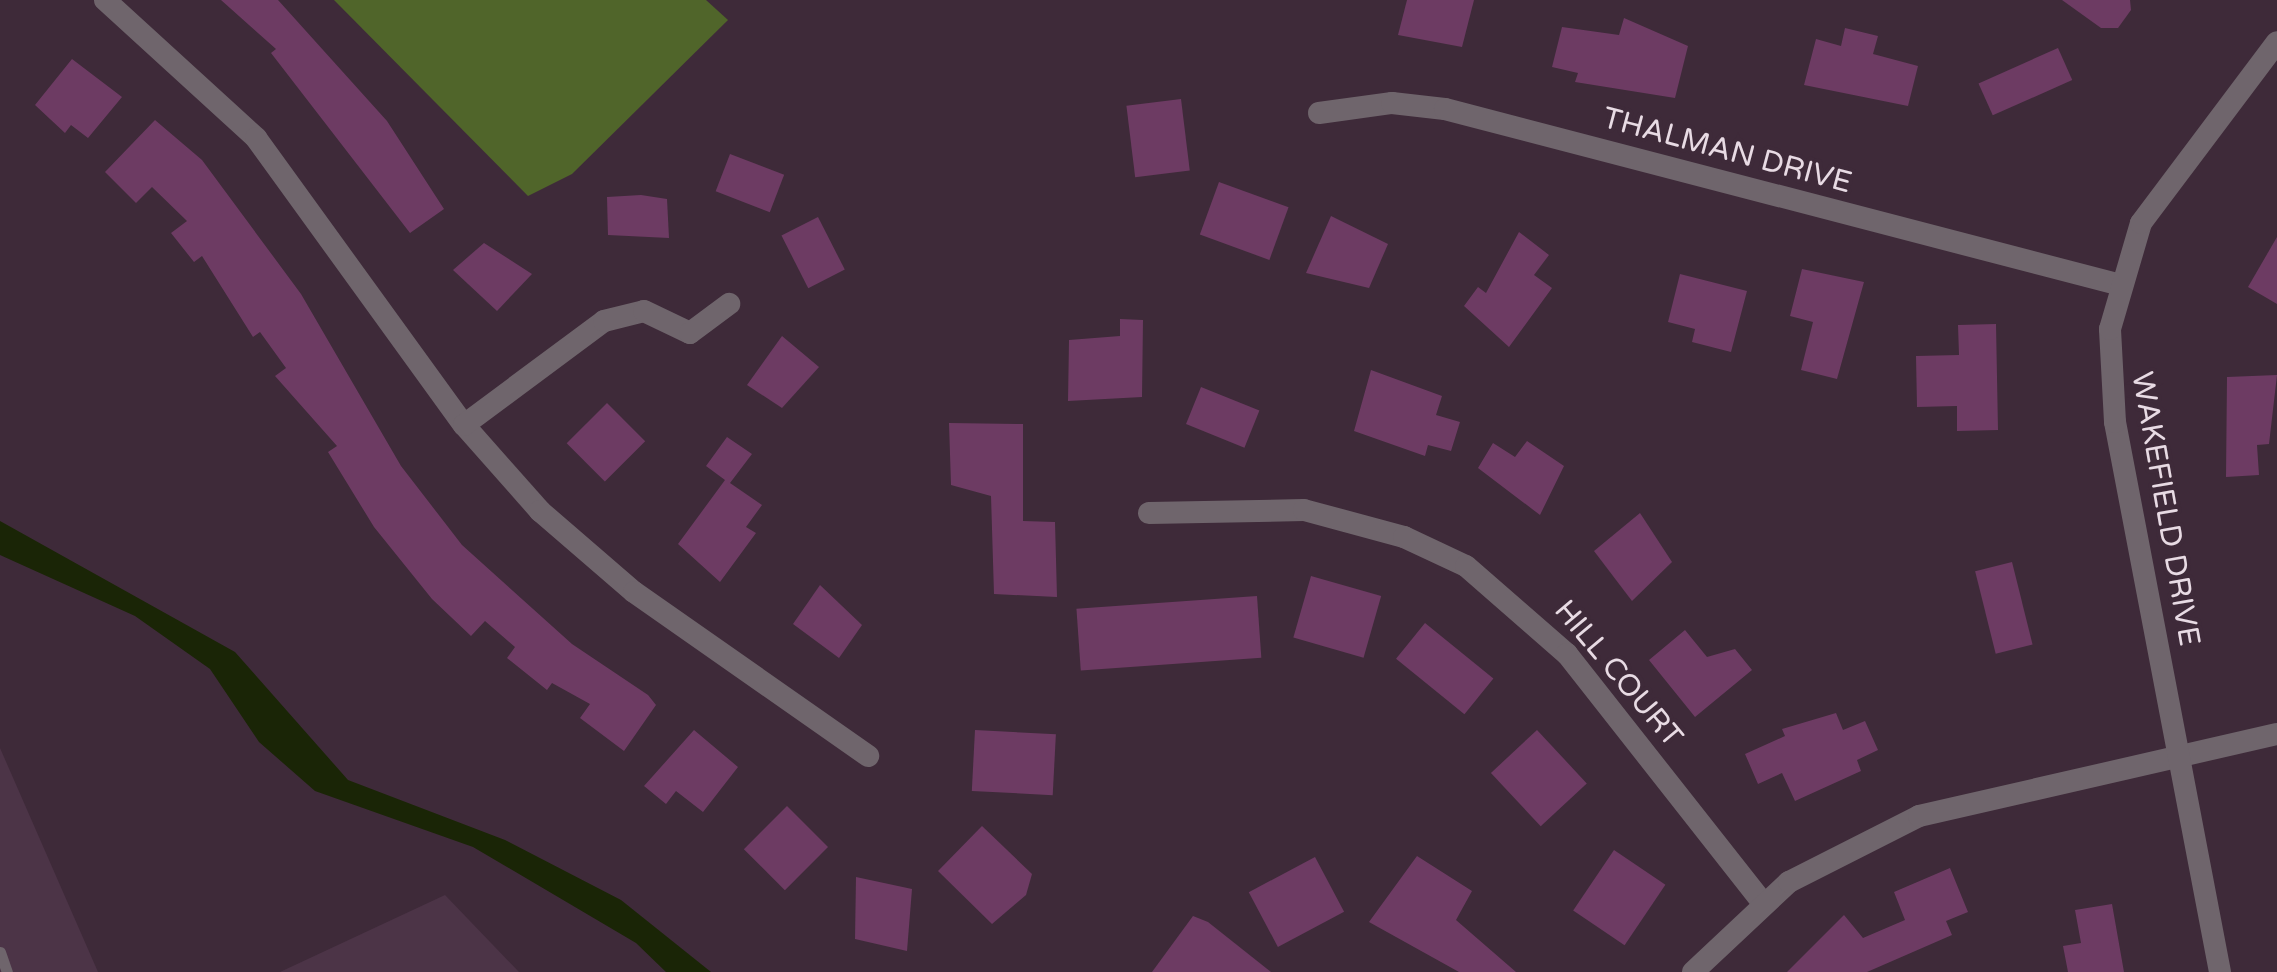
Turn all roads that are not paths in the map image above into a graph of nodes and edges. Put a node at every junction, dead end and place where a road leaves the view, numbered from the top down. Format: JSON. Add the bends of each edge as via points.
{"nodes":[{"id":1,"x":105,"y":0,"type":"edge"},
{"id":2,"x":2277,"y":42,"type":"edge"},
{"id":3,"x":1319,"y":113,"type":"dead end"},
{"id":4,"x":2117,"y":284,"type":"junction"},
{"id":5,"x":729,"y":304,"type":"dead end"},
{"id":6,"x":464,"y":425,"type":"junction"},
{"id":7,"x":1150,"y":513,"type":"dead end"},
{"id":8,"x":2277,"y":734,"type":"edge"},
{"id":9,"x":868,"y":756,"type":"dead end"},
{"id":10,"x":2181,"y":757,"type":"junction"},
{"id":11,"x":1763,"y":902,"type":"junction"},
{"id":12,"x":0,"y":952,"type":"edge"},
{"id":13,"x":8,"y":972,"type":"edge"},
{"id":14,"x":1693,"y":972,"type":"edge"},
{"id":15,"x":2220,"y":972,"type":"edge"}],
"edges":[{"from":1,"to":6,"type":"street","via":[[256,138]]},
{"from":2,"to":4,"type":"street","name":"WAKEFIELD DRIVE","via":[[2152,206]]},
{"from":3,"to":4,"type":"street","name":"THALMAN DRIVE","via":[[1392,103],[1445,108]]},
{"from":4,"to":10,"type":"street","name":"WAKEFIELD DRIVE","via":[[2111,398]]},
{"from":5,"to":6,"type":"street","via":[[690,333],[644,312],[604,322]]},
{"from":6,"to":9,"type":"street","via":[[605,568]]},
{"from":7,"to":11,"type":"street","name":"HILL COURT","via":[[1332,515],[1404,537],[1478,574],[1567,654]]},
{"from":8,"to":10,"type":"street"},
{"from":10,"to":11,"type":"street","via":[[1919,816]]},
{"from":10,"to":15,"type":"street","name":"WAKEFIELD DRIVE"},
{"from":11,"to":14,"type":"street"},
{"from":12,"to":13,"type":"lane"}]}
